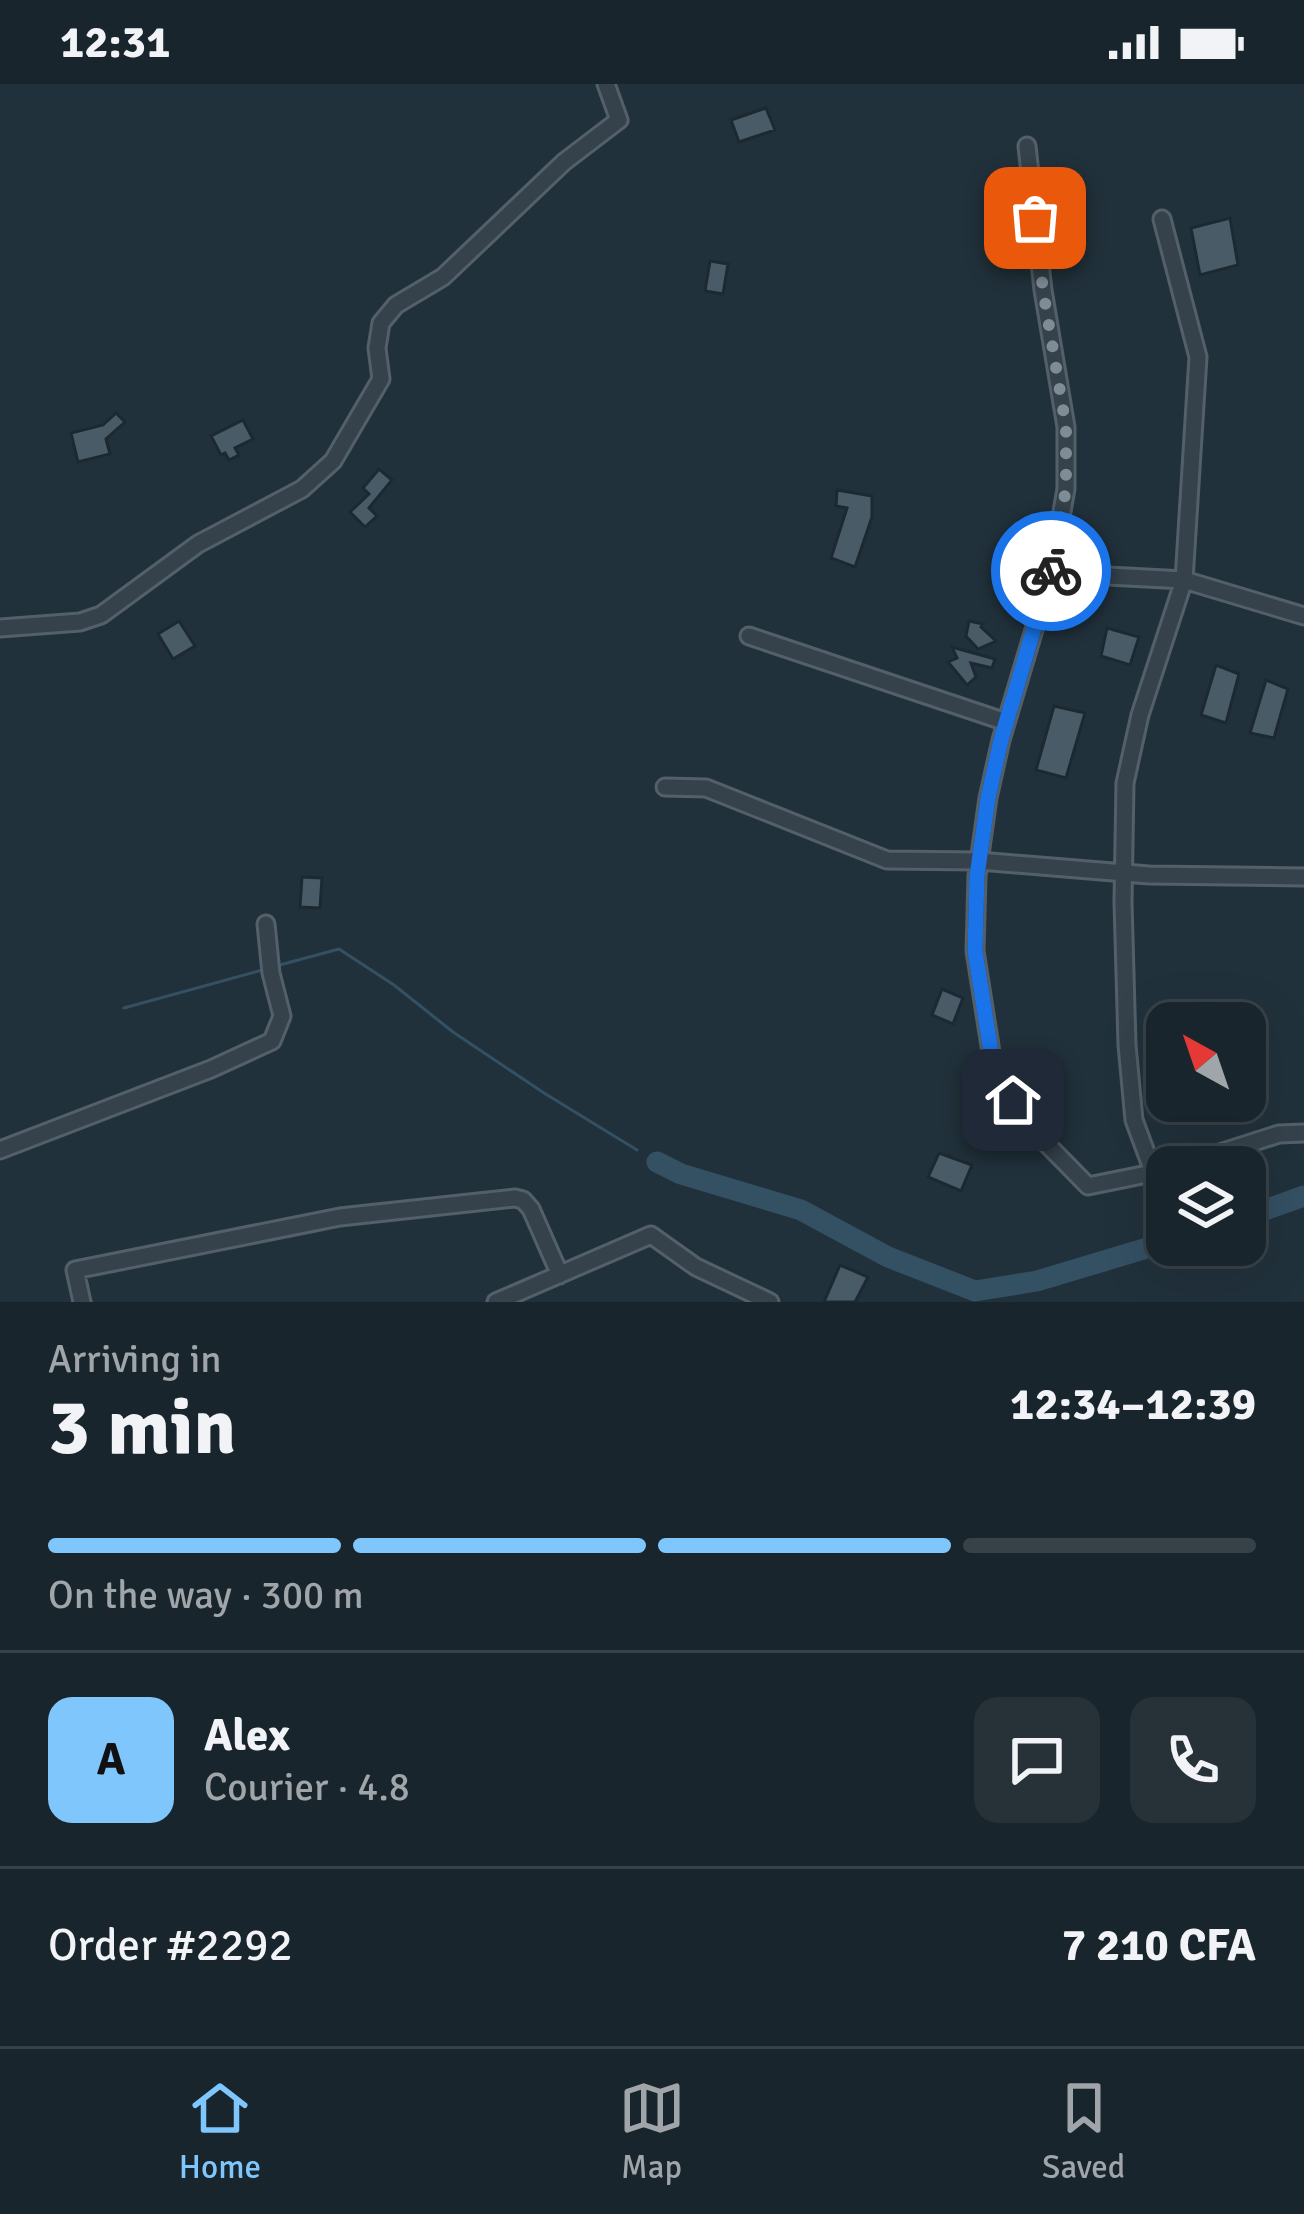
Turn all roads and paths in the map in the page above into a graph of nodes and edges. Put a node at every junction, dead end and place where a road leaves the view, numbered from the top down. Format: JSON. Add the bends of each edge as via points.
{"nodes":[{"id":1,"x":606,"y":84,"type":"edge"},
{"id":2,"x":1027,"y":146,"type":"dead end"},
{"id":3,"x":1162,"y":219,"type":"dead end"},
{"id":4,"x":1051,"y":573,"type":"junction"},
{"id":5,"x":1184,"y":580,"type":"junction"},
{"id":6,"x":1304,"y":616,"type":"edge"},
{"id":7,"x":0,"y":628,"type":"edge"},
{"id":8,"x":748,"y":636,"type":"dead end"},
{"id":9,"x":1006,"y":722,"type":"junction"},
{"id":10,"x":665,"y":788,"type":"dead end"},
{"id":11,"x":980,"y":861,"type":"junction"},
{"id":12,"x":1124,"y":873,"type":"junction"},
{"id":13,"x":1304,"y":878,"type":"edge"},
{"id":14,"x":266,"y":923,"type":"dead end"},
{"id":15,"x":1304,"y":1133,"type":"edge"},
{"id":16,"x":1147,"y":1146,"type":"edge"},
{"id":17,"x":1242,"y":1146,"type":"edge"},
{"id":18,"x":0,"y":1150,"type":"edge"},
{"id":19,"x":1146,"y":1175,"type":"edge"},
{"id":20,"x":560,"y":1275,"type":"junction"},
{"id":21,"x":82,"y":1302,"type":"edge"},
{"id":22,"x":496,"y":1302,"type":"edge"},
{"id":23,"x":770,"y":1302,"type":"edge"}],
"edges":[{"from":1,"to":7,"type":"street","via":[[619,120],[381,323],[381,379],[333,461],[302,489],[198,544],[101,615]]},
{"from":2,"to":4,"type":"street","via":[[1066,427],[1066,489]]},
{"from":3,"to":5,"type":"street","via":[[1198,357]]},
{"from":4,"to":5,"type":"street"},
{"from":4,"to":9,"type":"street"},
{"from":5,"to":6,"type":"street"},
{"from":5,"to":12,"type":"street","via":[[1125,783]]},
{"from":8,"to":9,"type":"street"},
{"from":9,"to":11,"type":"street"},
{"from":10,"to":11,"type":"street","via":[[706,788],[887,860]]},
{"from":11,"to":12,"type":"street"},
{"from":11,"to":19,"type":"street","via":[[975,951],[994,1071],[1032,1129],[1088,1186]]},
{"from":12,"to":13,"type":"street"},
{"from":12,"to":16,"type":"street","via":[[1129,1064],[1134,1120]]},
{"from":14,"to":18,"type":"street","via":[[282,1016],[272,1041]]},
{"from":15,"to":17,"type":"street"},
{"from":20,"to":21,"type":"street","via":[[531,1209],[515,1198],[340,1217],[75,1270]]},
{"from":20,"to":22,"type":"street"},
{"from":20,"to":23,"type":"street","via":[[651,1235]]}]}
